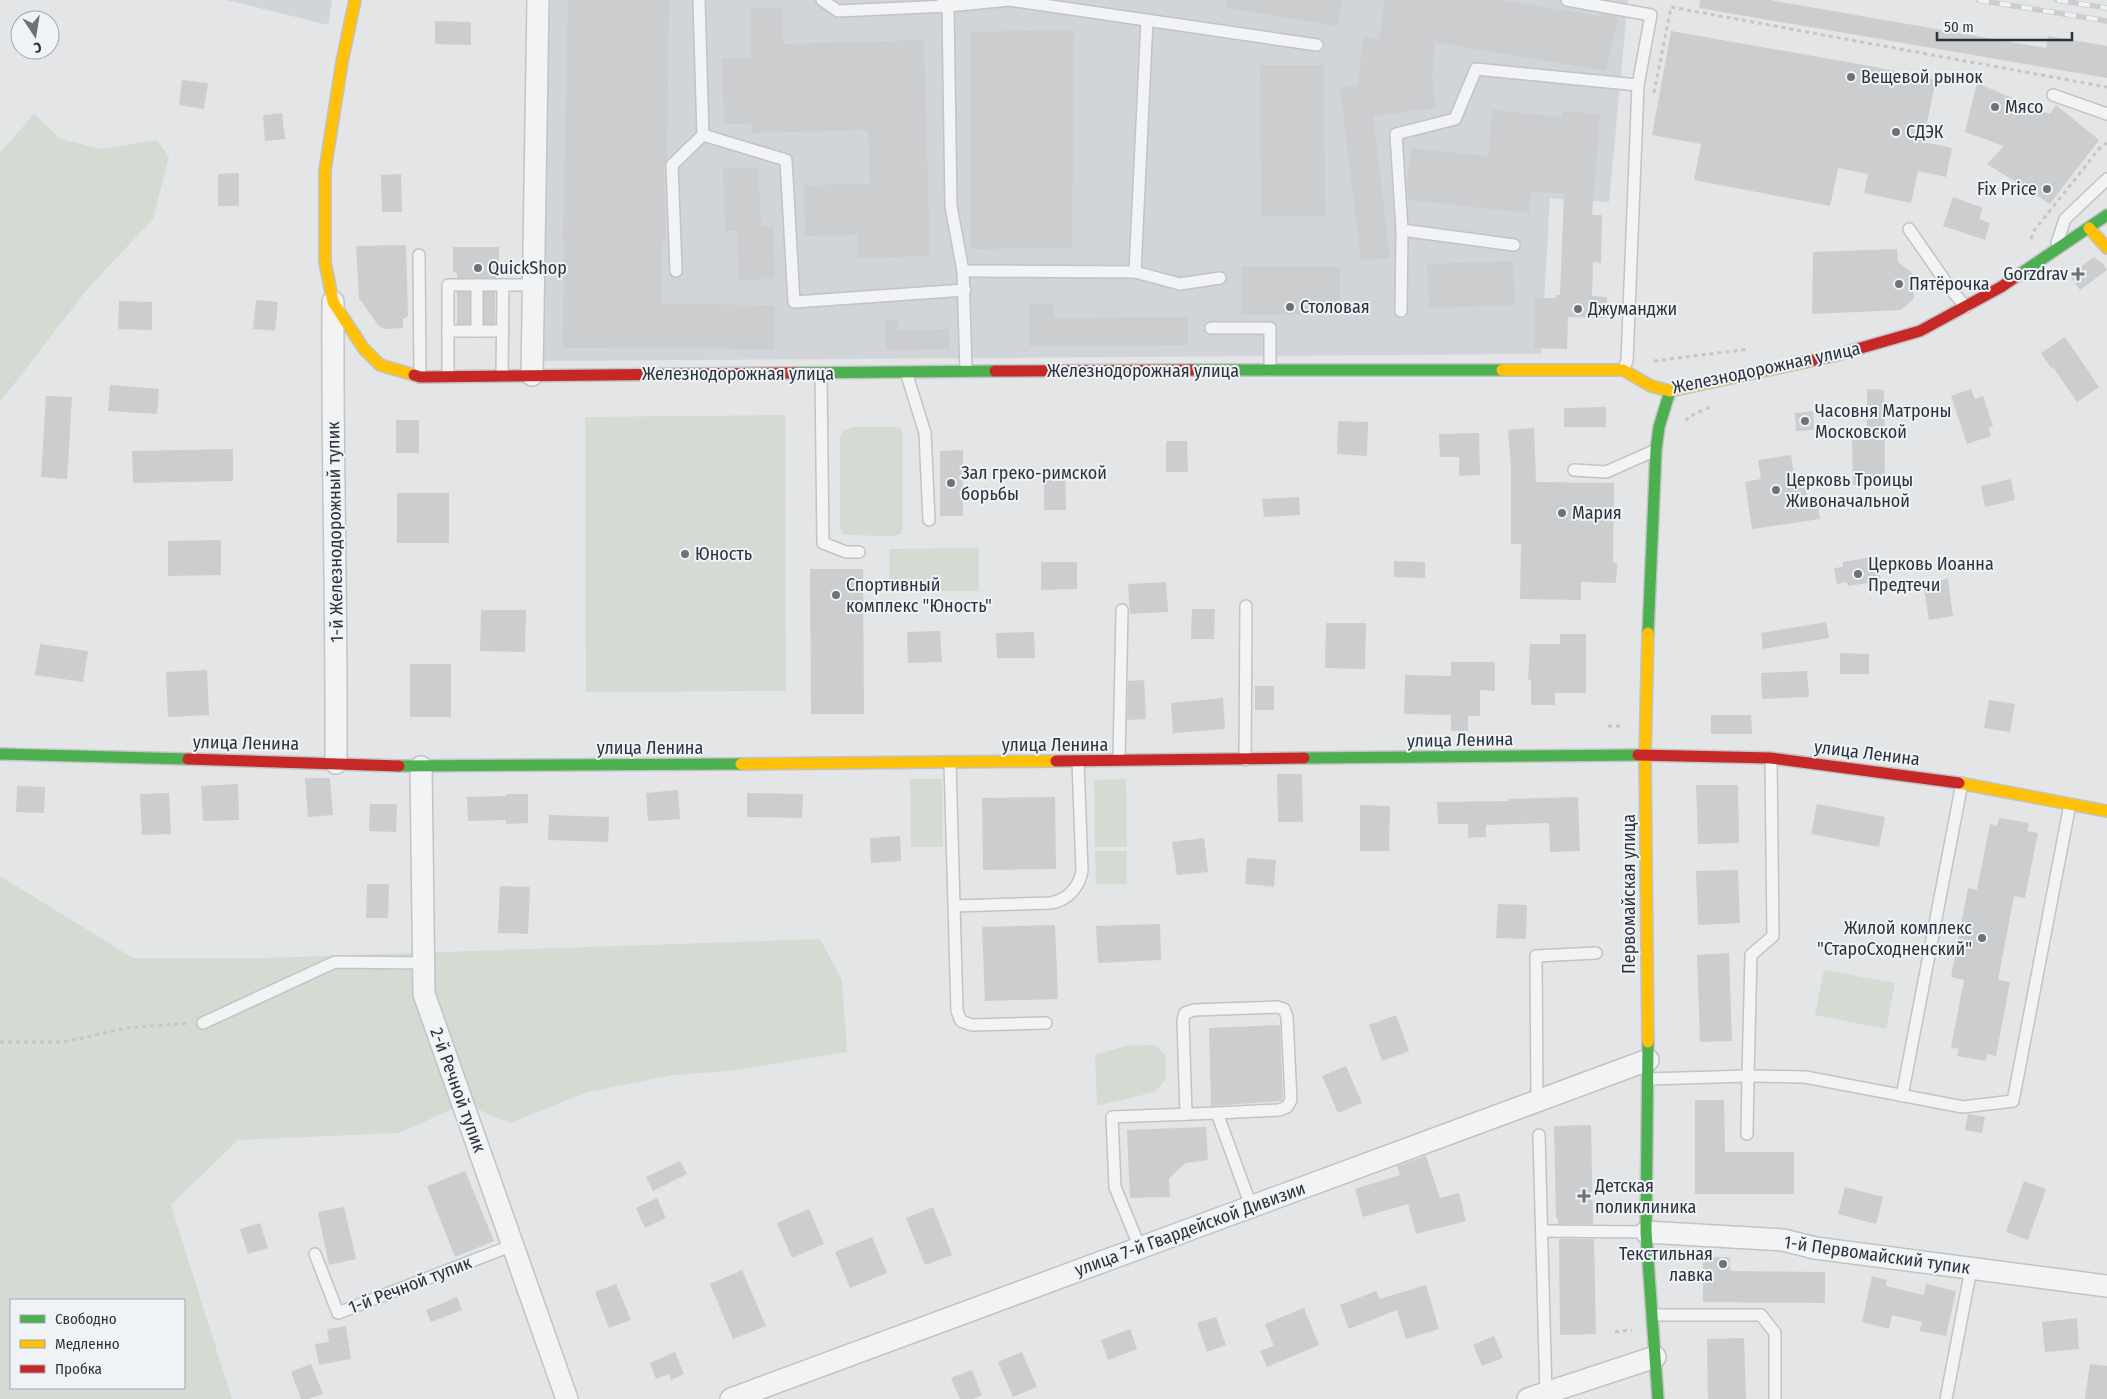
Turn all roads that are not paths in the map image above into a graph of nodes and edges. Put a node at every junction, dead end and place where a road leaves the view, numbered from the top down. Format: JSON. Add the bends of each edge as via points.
{"nodes":[{"id":1,"x":355,"y":0,"type":"edge"},
{"id":2,"x":538,"y":0,"type":"edge"},
{"id":3,"x":700,"y":0,"type":"edge"},
{"id":4,"x":822,"y":0,"type":"edge"},
{"id":5,"x":1567,"y":0,"type":"edge"},
{"id":6,"x":946,"y":3,"type":"edge"},
{"id":7,"x":1147,"y":20,"type":"junction"},
{"id":8,"x":1317,"y":45,"type":"dead end"},
{"id":9,"x":1638,"y":85,"type":"junction"},
{"id":10,"x":2052,"y":95,"type":"dead end"},
{"id":11,"x":2107,"y":114,"type":"edge"},
{"id":12,"x":703,"y":135,"type":"junction"},
{"id":13,"x":2107,"y":179,"type":"edge"},
{"id":14,"x":2107,"y":215,"type":"edge"},
{"id":15,"x":2089,"y":228,"type":"junction"},
{"id":16,"x":1909,"y":229,"type":"dead end"},
{"id":17,"x":1402,"y":230,"type":"junction"},
{"id":18,"x":1514,"y":245,"type":"dead end"},
{"id":19,"x":2107,"y":248,"type":"edge"},
{"id":20,"x":2056,"y":250,"type":"junction"},
{"id":21,"x":419,"y":254,"type":"dead end"},
{"id":22,"x":676,"y":271,"type":"dead end"},
{"id":23,"x":963,"y":271,"type":"junction"},
{"id":24,"x":1135,"y":272,"type":"junction"},
{"id":25,"x":1220,"y":278,"type":"dead end"},
{"id":26,"x":477,"y":285,"type":"junction"},
{"id":27,"x":503,"y":285,"type":"junction"},
{"id":28,"x":533,"y":285,"type":"junction"},
{"id":29,"x":965,"y":290,"type":"junction"},
{"id":30,"x":333,"y":302,"type":"junction"},
{"id":31,"x":1966,"y":307,"type":"junction"},
{"id":32,"x":1400,"y":311,"type":"dead end"},
{"id":33,"x":1211,"y":328,"type":"dead end"},
{"id":34,"x":448,"y":331,"type":"junction"},
{"id":35,"x":477,"y":331,"type":"junction"},
{"id":36,"x":503,"y":331,"type":"junction"},
{"id":37,"x":1625,"y":366,"type":"junction"},
{"id":38,"x":1270,"y":370,"type":"junction"},
{"id":39,"x":966,"y":371,"type":"junction"},
{"id":40,"x":906,"y":372,"type":"junction"},
{"id":41,"x":821,"y":373,"type":"junction"},
{"id":42,"x":532,"y":375,"type":"junction"},
{"id":43,"x":420,"y":376,"type":"junction"},
{"id":44,"x":448,"y":376,"type":"junction"},
{"id":45,"x":502,"y":376,"type":"junction"},
{"id":46,"x":1670,"y":390,"type":"junction"},
{"id":47,"x":1656,"y":450,"type":"junction"},
{"id":48,"x":1574,"y":470,"type":"dead end"},
{"id":49,"x":929,"y":520,"type":"dead end"},
{"id":50,"x":859,"y":552,"type":"dead end"},
{"id":51,"x":1246,"y":606,"type":"dead end"},
{"id":52,"x":1122,"y":610,"type":"dead end"},
{"id":53,"x":0,"y":754,"type":"edge"},
{"id":54,"x":1645,"y":755,"type":"junction"},
{"id":55,"x":1770,"y":758,"type":"junction"},
{"id":56,"x":1245,"y":760,"type":"junction"},
{"id":57,"x":336,"y":762,"type":"junction"},
{"id":58,"x":1078,"y":762,"type":"junction"},
{"id":59,"x":1118,"y":762,"type":"junction"},
{"id":60,"x":950,"y":763,"type":"junction"},
{"id":61,"x":421,"y":767,"type":"junction"},
{"id":62,"x":1962,"y":783,"type":"junction"},
{"id":63,"x":2070,"y":804,"type":"junction"},
{"id":64,"x":2107,"y":811,"type":"edge"},
{"id":65,"x":954,"y":906,"type":"junction"},
{"id":66,"x":1596,"y":953,"type":"dead end"},
{"id":67,"x":423,"y":963,"type":"junction"},
{"id":68,"x":203,"y":1022,"type":"road end"},
{"id":69,"x":1046,"y":1022,"type":"dead end"},
{"id":70,"x":1648,"y":1069,"type":"junction"},
{"id":71,"x":1748,"y":1076,"type":"junction"},
{"id":72,"x":1902,"y":1096,"type":"junction"},
{"id":73,"x":1537,"y":1101,"type":"junction"},
{"id":74,"x":1217,"y":1113,"type":"junction"},
{"id":75,"x":1186,"y":1114,"type":"junction"},
{"id":76,"x":1747,"y":1134,"type":"dead end"},
{"id":77,"x":1539,"y":1135,"type":"dead end"},
{"id":78,"x":1251,"y":1206,"type":"junction"},
{"id":79,"x":1542,"y":1231,"type":"junction"},
{"id":80,"x":1646,"y":1232,"type":"junction"},
{"id":81,"x":513,"y":1245,"type":"junction"},
{"id":82,"x":1140,"y":1248,"type":"junction"},
{"id":83,"x":316,"y":1254,"type":"dead end"},
{"id":84,"x":1971,"y":1269,"type":"junction"},
{"id":85,"x":2107,"y":1286,"type":"edge"},
{"id":86,"x":1652,"y":1316,"type":"junction"},
{"id":87,"x":1655,"y":1357,"type":"junction"},
{"id":88,"x":1540,"y":1397,"type":"edge"},
{"id":89,"x":568,"y":1399,"type":"edge"},
{"id":90,"x":731,"y":1399,"type":"edge"},
{"id":91,"x":1658,"y":1399,"type":"edge"},
{"id":92,"x":1775,"y":1399,"type":"edge"},
{"id":93,"x":1946,"y":1399,"type":"edge"}],
"edges":[{"from":1,"to":30,"type":"main road","name":"Железнодорожная улица","via":[[325,170],[325,262]]},
{"from":2,"to":28,"type":"street"},
{"from":3,"to":12,"type":"lane"},
{"from":4,"to":6,"type":"lane","via":[[838,11]]},
{"from":5,"to":9,"type":"lane","via":[[1651,15]]},
{"from":6,"to":7,"type":"lane","via":[[1009,0]]},
{"from":6,"to":23,"type":"lane","via":[[951,206]]},
{"from":7,"to":8,"type":"lane"},
{"from":7,"to":24,"type":"lane"},
{"from":9,"to":17,"type":"lane","via":[[1476,69],[1455,119],[1396,134]]},
{"from":9,"to":37,"type":"lane"},
{"from":10,"to":11,"type":"lane"},
{"from":12,"to":22,"type":"lane","via":[[672,165]]},
{"from":12,"to":29,"type":"lane","via":[[786,160],[794,302]]},
{"from":13,"to":20,"type":"lane","via":[[2065,219]]},
{"from":14,"to":15,"type":"main road","name":"Железнодорожная улица"},
{"from":15,"to":19,"type":"main road"},
{"from":15,"to":20,"type":"main road","name":"Железнодорожная улица"},
{"from":16,"to":31,"type":"lane"},
{"from":17,"to":18,"type":"lane"},
{"from":17,"to":32,"type":"lane"},
{"from":20,"to":31,"type":"main road","name":"Железнодорожная улица"},
{"from":21,"to":43,"type":"lane"},
{"from":23,"to":24,"type":"lane"},
{"from":23,"to":29,"type":"lane"},
{"from":24,"to":25,"type":"lane","via":[[1180,284]]},
{"from":26,"to":27,"type":"lane"},
{"from":26,"to":34,"type":"lane","via":[[448,285]]},
{"from":26,"to":35,"type":"lane"},
{"from":27,"to":28,"type":"lane"},
{"from":27,"to":36,"type":"lane"},
{"from":28,"to":42,"type":"street"},
{"from":29,"to":39,"type":"lane"},
{"from":30,"to":43,"type":"main road","name":"Железнодорожная улица","via":[[364,349],[380,365]]},
{"from":30,"to":57,"type":"street","name":"1-й Железнодорожный тупик"},
{"from":31,"to":46,"type":"main road","name":"Железнодорожная улица","via":[[1920,331],[1833,356]]},
{"from":33,"to":38,"type":"lane","via":[[1270,328]]},
{"from":34,"to":35,"type":"lane"},
{"from":34,"to":44,"type":"lane"},
{"from":35,"to":36,"type":"lane"},
{"from":36,"to":45,"type":"lane"},
{"from":37,"to":38,"type":"main road","name":"Железнодорожная улица"},
{"from":37,"to":46,"type":"main road","name":"Железнодорожная улица","via":[[1642,383]]},
{"from":38,"to":39,"type":"main road","name":"Железнодорожная улица"},
{"from":39,"to":40,"type":"main road","name":"Железнодорожная улица"},
{"from":40,"to":41,"type":"main road","name":"Железнодорожная улица"},
{"from":40,"to":49,"type":"lane","via":[[925,434]]},
{"from":41,"to":42,"type":"main road","name":"Железнодорожная улица"},
{"from":41,"to":50,"type":"lane","via":[[822,543],[846,552]]},
{"from":42,"to":45,"type":"main road","name":"Железнодорожная улица"},
{"from":43,"to":44,"type":"main road","name":"Железнодорожная улица"},
{"from":44,"to":45,"type":"main road","name":"Железнодорожная улица"},
{"from":46,"to":47,"type":"main road","name":"Первомайская улица"},
{"from":47,"to":48,"type":"lane","via":[[1606,472]]},
{"from":47,"to":54,"type":"main road","name":"Первомайская улица"},
{"from":51,"to":56,"type":"lane"},
{"from":52,"to":59,"type":"lane"},
{"from":53,"to":57,"type":"main road","name":"улица Ленина"},
{"from":54,"to":55,"type":"main road","name":"улица Ленина"},
{"from":54,"to":56,"type":"main road","name":"улица Ленина"},
{"from":54,"to":70,"type":"main road","name":"Первомайская улица"},
{"from":55,"to":62,"type":"main road","name":"улица Ленина"},
{"from":55,"to":71,"type":"lane","via":[[1773,936],[1751,955]]},
{"from":56,"to":59,"type":"main road","name":"улица Ленина"},
{"from":57,"to":61,"type":"main road","name":"улица Ленина"},
{"from":58,"to":59,"type":"main road","name":"улица Ленина"},
{"from":58,"to":60,"type":"main road","name":"улица Ленина"},
{"from":58,"to":65,"type":"lane","via":[[1082,871],[1075,888],[1059,902]]},
{"from":60,"to":61,"type":"main road","name":"улица Ленина"},
{"from":60,"to":65,"type":"lane"},
{"from":61,"to":67,"type":"street","name":"2-й Речной тупик"},
{"from":62,"to":63,"type":"main road","name":"улица Ленина"},
{"from":62,"to":72,"type":"lane"},
{"from":63,"to":64,"type":"main road","name":"улица Ленина"},
{"from":63,"to":72,"type":"lane","via":[[2014,1100],[1963,1107]]},
{"from":65,"to":69,"type":"lane","via":[[957,1011],[962,1021],[972,1025]]},
{"from":66,"to":73,"type":"lane","via":[[1536,956]]},
{"from":67,"to":68,"type":"lane","via":[[335,962]]},
{"from":67,"to":81,"type":"street","name":"2-й Речной тупик","via":[[424,994]]},
{"from":70,"to":71,"type":"lane"},
{"from":70,"to":73,"type":"street","name":"улица 7-й Гвардейской Дивизии"},
{"from":70,"to":80,"type":"main road","name":"Первомайская улица"},
{"from":71,"to":72,"type":"lane","via":[[1805,1077]]},
{"from":71,"to":76,"type":"lane"},
{"from":73,"to":78,"type":"street","name":"улица 7-й Гвардейской Дивизии"},
{"from":74,"to":75,"type":"lane"},
{"from":74,"to":75,"type":"lane","via":[[1287,1107],[1291,1100],[1284,1009],[1194,1010],[1185,1014]]},
{"from":74,"to":78,"type":"lane"},
{"from":75,"to":82,"type":"lane","via":[[1112,1117],[1115,1187]]},
{"from":77,"to":79,"type":"lane"},
{"from":78,"to":82,"type":"street","name":"улица 7-й Гвардейской Дивизии"},
{"from":79,"to":80,"type":"lane"},
{"from":79,"to":88,"type":"lane"},
{"from":80,"to":84,"type":"street","name":"1-й Первомайский тупик","via":[[1783,1240],[1815,1248]]},
{"from":80,"to":86,"type":"main road","name":"Первомайская улица"},
{"from":81,"to":83,"type":"lane","name":"1-й Речной тупик","via":[[338,1313]]},
{"from":81,"to":89,"type":"street","name":"2-й Речной тупик"},
{"from":82,"to":90,"type":"street","name":"улица 7-й Гвардейской Дивизии"},
{"from":84,"to":85,"type":"street","name":"1-й Первомайский тупик"},
{"from":84,"to":93,"type":"lane"},
{"from":86,"to":87,"type":"main road","name":"Первомайская улица"},
{"from":86,"to":92,"type":"lane","via":[[1761,1315],[1775,1333]]},
{"from":87,"to":88,"type":"street"},
{"from":87,"to":91,"type":"main road","name":"Первомайская улица"}]}
